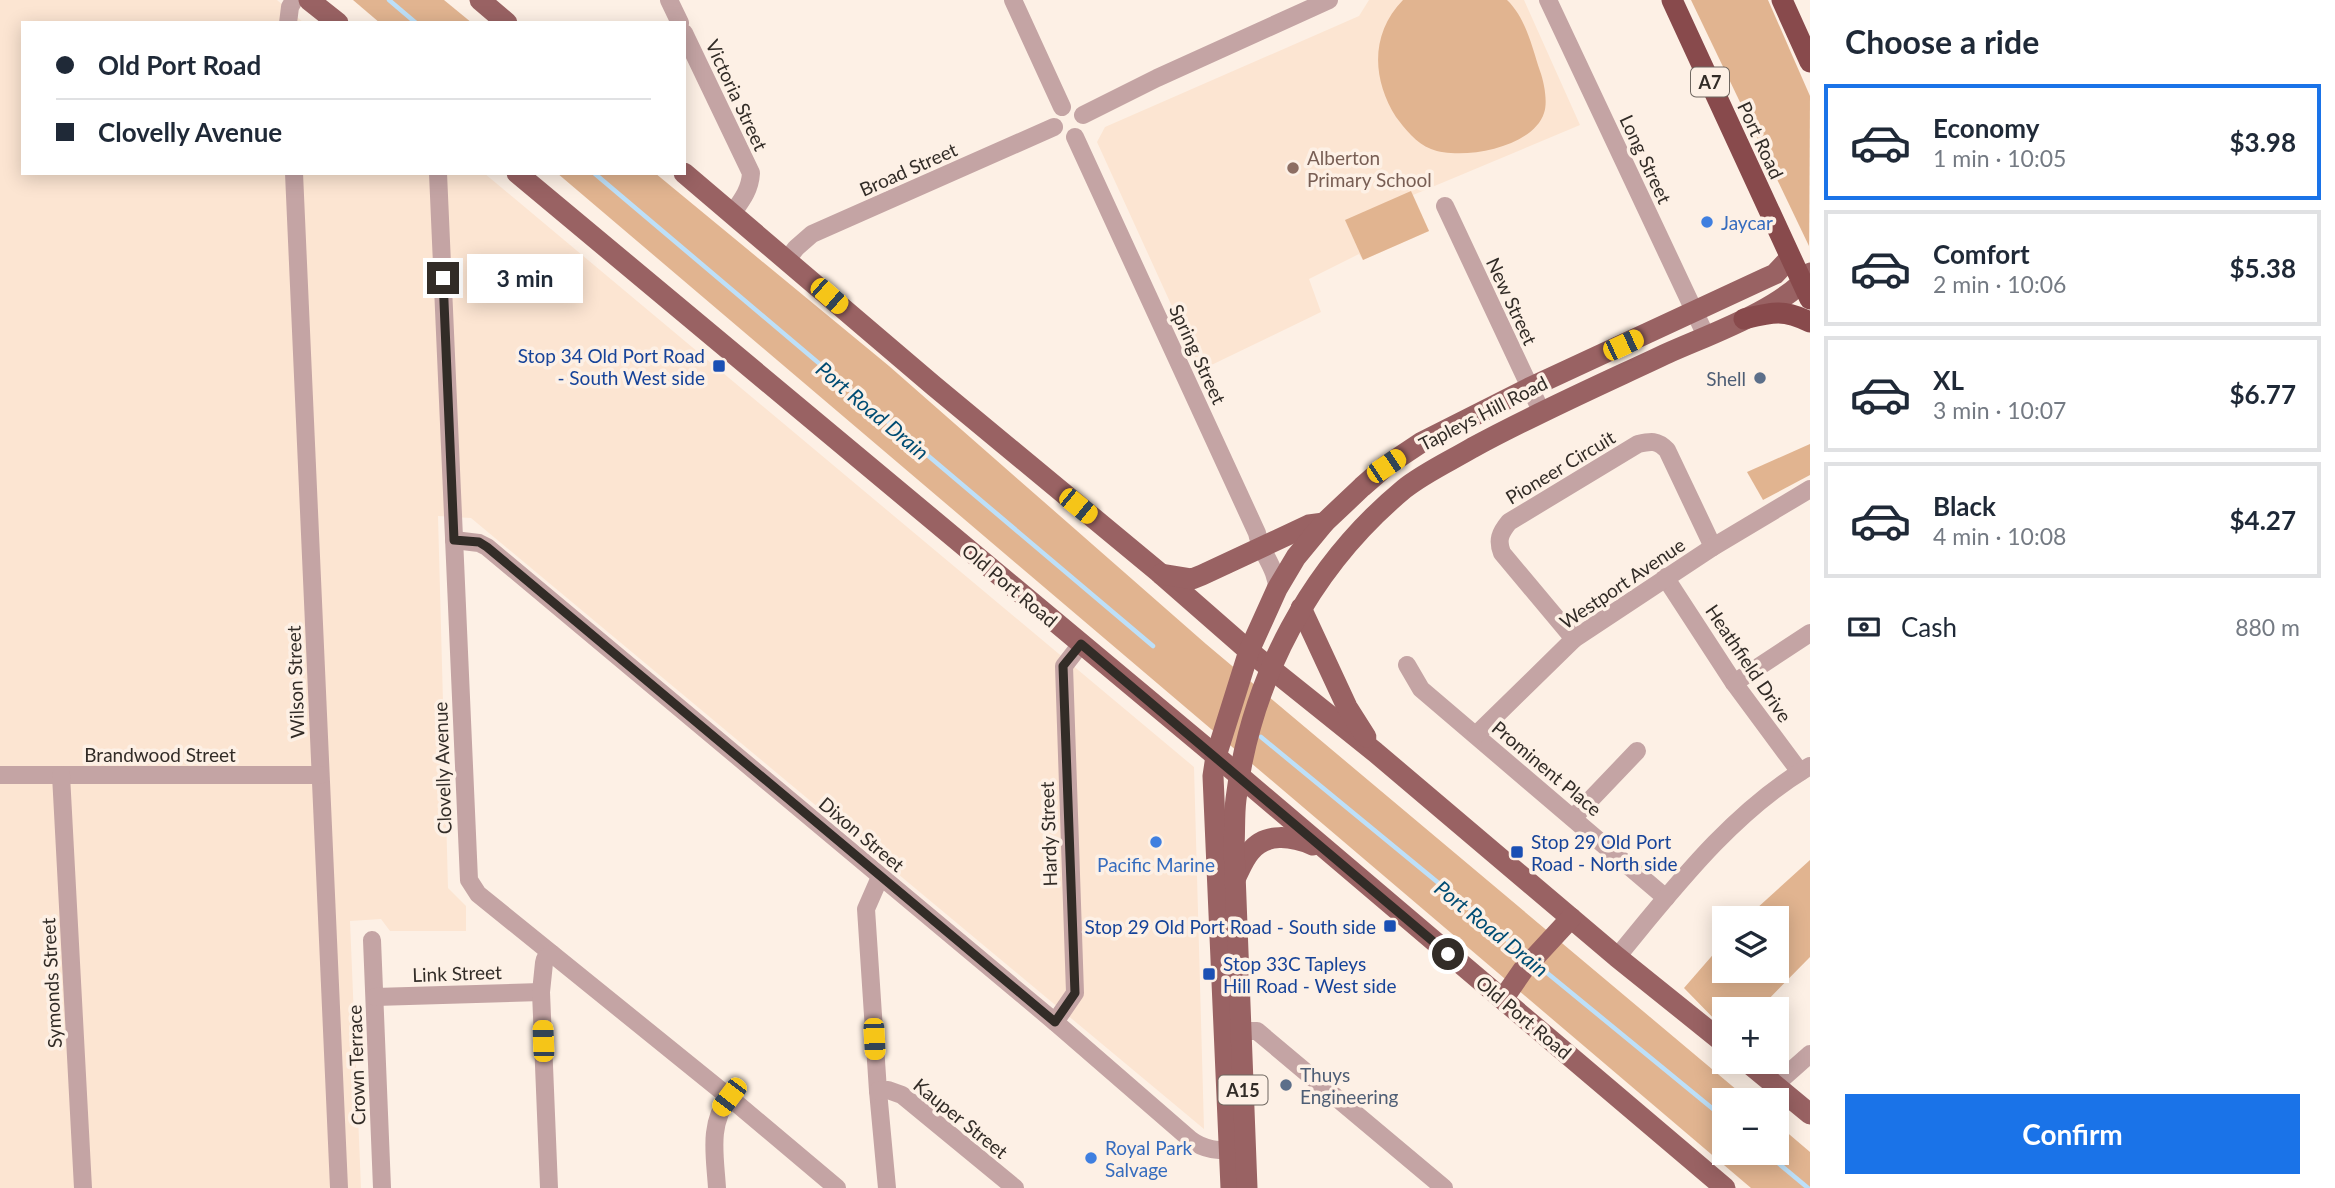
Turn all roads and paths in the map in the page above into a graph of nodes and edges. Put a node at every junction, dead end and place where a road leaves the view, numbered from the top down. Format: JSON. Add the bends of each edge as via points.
{"nodes":[{"id":1,"x":294,"y":0,"type":"edge"},
{"id":2,"x":309,"y":0,"type":"edge"},
{"id":3,"x":480,"y":0,"type":"edge"},
{"id":4,"x":669,"y":0,"type":"edge"},
{"id":5,"x":1013,"y":0,"type":"edge"},
{"id":6,"x":1329,"y":0,"type":"edge"},
{"id":7,"x":1548,"y":0,"type":"edge"},
{"id":8,"x":1672,"y":0,"type":"edge"},
{"id":9,"x":1782,"y":0,"type":"edge"},
{"id":10,"x":288,"y":21,"type":"edge"},
{"id":11,"x":335,"y":21,"type":"edge"},
{"id":12,"x":505,"y":21,"type":"edge"},
{"id":13,"x":679,"y":21,"type":"edge"},
{"id":14,"x":1803,"y":29,"type":"edge"},
{"id":15,"x":686,"y":37,"type":"edge"},
{"id":16,"x":1810,"y":62,"type":"edge"},
{"id":17,"x":1062,"y":107,"type":"junction"},
{"id":18,"x":1083,"y":115,"type":"junction"},
{"id":19,"x":1054,"y":127,"type":"junction"},
{"id":20,"x":1075,"y":136,"type":"junction"},
{"id":21,"x":294,"y":175,"type":"edge"},
{"id":22,"x":438,"y":175,"type":"edge"},
{"id":23,"x":519,"y":175,"type":"edge"},
{"id":24,"x":686,"y":175,"type":"edge"},
{"id":25,"x":1445,"y":206,"type":"dead end"},
{"id":26,"x":732,"y":214,"type":"junction"},
{"id":27,"x":1790,"y":258,"type":"junction"},
{"id":28,"x":787,"y":260,"type":"junction"},
{"id":29,"x":1808,"y":285,"type":"edge"},
{"id":30,"x":1694,"y":312,"type":"junction"},
{"id":31,"x":1744,"y":319,"type":"junction"},
{"id":32,"x":1810,"y":323,"type":"edge"},
{"id":33,"x":1706,"y":335,"type":"junction"},
{"id":34,"x":1529,"y":388,"type":"junction"},
{"id":35,"x":1542,"y":413,"type":"junction"},
{"id":36,"x":1808,"y":496,"type":"edge"},
{"id":37,"x":1324,"y":523,"type":"junction"},
{"id":38,"x":454,"y":540,"type":"junction"},
{"id":39,"x":1713,"y":547,"type":"junction"},
{"id":40,"x":1260,"y":548,"type":"junction"},
{"id":41,"x":1161,"y":574,"type":"junction"},
{"id":42,"x":1665,"y":577,"type":"junction"},
{"id":43,"x":1277,"y":589,"type":"junction"},
{"id":44,"x":1301,"y":608,"type":"junction"},
{"id":45,"x":1810,"y":633,"type":"edge"},
{"id":46,"x":1574,"y":639,"type":"junction"},
{"id":47,"x":1081,"y":644,"type":"junction"},
{"id":48,"x":1248,"y":652,"type":"junction"},
{"id":49,"x":1407,"y":664,"type":"dead end"},
{"id":50,"x":1270,"y":668,"type":"junction"},
{"id":51,"x":1734,"y":683,"type":"junction"},
{"id":52,"x":1476,"y":735,"type":"junction"},
{"id":53,"x":1637,"y":751,"type":"dead end"},
{"id":54,"x":1376,"y":752,"type":"junction"},
{"id":55,"x":1216,"y":756,"type":"junction"},
{"id":56,"x":1805,"y":769,"type":"edge"},
{"id":57,"x":0,"y":775,"type":"edge"},
{"id":58,"x":61,"y":775,"type":"junction"},
{"id":59,"x":320,"y":775,"type":"junction"},
{"id":60,"x":1240,"y":777,"type":"junction"},
{"id":61,"x":1573,"y":818,"type":"junction"},
{"id":62,"x":1324,"y":849,"type":"junction"},
{"id":63,"x":880,"y":877,"type":"junction"},
{"id":64,"x":1236,"y":877,"type":"junction"},
{"id":65,"x":1666,"y":898,"type":"junction"},
{"id":66,"x":1571,"y":918,"type":"junction"},
{"id":67,"x":372,"y":940,"type":"dead end"},
{"id":68,"x":552,"y":954,"type":"junction"},
{"id":69,"x":1617,"y":957,"type":"junction"},
{"id":70,"x":541,"y":992,"type":"junction"},
{"id":71,"x":375,"y":997,"type":"junction"},
{"id":72,"x":1503,"y":999,"type":"junction"},
{"id":73,"x":1055,"y":1022,"type":"junction"},
{"id":74,"x":1233,"y":1031,"type":"junction"},
{"id":75,"x":1712,"y":1033,"type":"edge"},
{"id":76,"x":1810,"y":1054,"type":"edge"},
{"id":77,"x":1762,"y":1074,"type":"edge"},
{"id":78,"x":1775,"y":1085,"type":"junction"},
{"id":79,"x":878,"y":1091,"type":"junction"},
{"id":80,"x":729,"y":1097,"type":"junction"},
{"id":81,"x":1810,"y":1114,"type":"edge"},
{"id":82,"x":1237,"y":1150,"type":"junction"},
{"id":83,"x":1420,"y":1168,"type":"junction"},
{"id":84,"x":1717,"y":1186,"type":"edge"},
{"id":85,"x":83,"y":1188,"type":"edge"},
{"id":86,"x":339,"y":1188,"type":"edge"},
{"id":87,"x":382,"y":1188,"type":"edge"},
{"id":88,"x":549,"y":1188,"type":"edge"},
{"id":89,"x":717,"y":1188,"type":"edge"},
{"id":90,"x":838,"y":1188,"type":"edge"},
{"id":91,"x":887,"y":1188,"type":"edge"},
{"id":92,"x":1015,"y":1188,"type":"edge"},
{"id":93,"x":1231,"y":1188,"type":"edge"},
{"id":94,"x":1247,"y":1188,"type":"edge"},
{"id":95,"x":1420,"y":1188,"type":"edge"},
{"id":96,"x":1444,"y":1188,"type":"edge"}],
"edges":[{"from":1,"to":10,"type":"street"},
{"from":2,"to":11,"type":"main road"},
{"from":3,"to":12,"type":"main road"},
{"from":4,"to":13,"type":"street"},
{"from":5,"to":17,"type":"street"},
{"from":6,"to":18,"type":"street"},
{"from":7,"to":30,"type":"street","name":"Long Street"},
{"from":8,"to":27,"type":"highway","name":"Port Road","number":"A7"},
{"from":9,"to":14,"type":"highway"},
{"from":14,"to":16,"type":"highway"},
{"from":15,"to":26,"type":"street","name":"Victoria Street","via":[[751,173],[747,193]]},
{"from":17,"to":18,"type":"street","via":[[1073,106]]},
{"from":17,"to":19,"type":"street","via":[[1055,115]]},
{"from":18,"to":20,"type":"street","via":[[1085,125]]},
{"from":19,"to":20,"type":"street","via":[[1065,137]]},
{"from":19,"to":28,"type":"street","name":"Broad Street","via":[[812,234]]},
{"from":20,"to":40,"type":"street","name":"Spring Street"},
{"from":21,"to":59,"type":"street","name":"Wilson Street"},
{"from":22,"to":38,"type":"street","name":"Clovelly Avenue"},
{"from":23,"to":47,"type":"main road","name":"Old Port Road"},
{"from":24,"to":26,"type":"main road"},
{"from":25,"to":34,"type":"street","name":"New Street"},
{"from":26,"to":28,"type":"main road"},
{"from":27,"to":29,"type":"highway","name":"Port Road","number":"A7"},
{"from":27,"to":30,"type":"main road","name":"Tapleys Hill Road","number":"A15","via":[[1775,274]]},
{"from":28,"to":41,"type":"main road"},
{"from":29,"to":31,"type":"main road","name":"Tapleys Hill Road","number":"A15"},
{"from":30,"to":33,"type":"street","name":"Long Street"},
{"from":30,"to":34,"type":"main road","name":"Tapleys Hill Road","number":"A15"},
{"from":31,"to":32,"type":"highway","via":[[1775,311]]},
{"from":31,"to":33,"type":"main road","name":"Tapleys Hill Road","number":"A15"},
{"from":33,"to":35,"type":"main road","name":"Tapleys Hill Road","number":"A15"},
{"from":34,"to":35,"type":"street","name":"New Street"},
{"from":34,"to":37,"type":"main road","name":"Tapleys Hill Road","number":"A15","via":[[1422,442],[1386,466]]},
{"from":35,"to":44,"type":"main road","name":"Tapleys Hill Road","number":"A15","via":[[1405,488],[1340,554]]},
{"from":36,"to":39,"type":"street","name":"Westport Avenue"},
{"from":37,"to":40,"type":"main road","via":[[1308,525]]},
{"from":37,"to":43,"type":"main road","name":"Tapleys Hill Road","number":"A15"},
{"from":38,"to":63,"type":"street","name":"Dixon Street","via":[[487,547]]},
{"from":38,"to":68,"type":"street","name":"Clovelly Avenue","via":[[469,880],[478,894]]},
{"from":39,"to":42,"type":"street","name":"Westport Avenue"},
{"from":39,"to":46,"type":"street","name":"Pioneer Circuit","via":[[1667,450],[1651,441],[1638,443],[1509,522],[1498,543],[1502,553]]},
{"from":40,"to":41,"type":"main road","via":[[1192,579]]},
{"from":40,"to":43,"type":"street","name":"Spring Street","via":[[1273,569]]},
{"from":41,"to":48,"type":"main road"},
{"from":42,"to":46,"type":"street","name":"Westport Avenue"},
{"from":42,"to":51,"type":"street","name":"Heathfield Drive"},
{"from":43,"to":48,"type":"main road","name":"Tapleys Hill Road","number":"A15"},
{"from":44,"to":50,"type":"main road","name":"Tapleys Hill Road","number":"A15"},
{"from":44,"to":54,"type":"main road","via":[[1347,707]]},
{"from":45,"to":51,"type":"street"},
{"from":46,"to":52,"type":"street","name":"Westport Avenue"},
{"from":47,"to":55,"type":"main road","name":"Old Port Road"},
{"from":47,"to":73,"type":"street","name":"Hardy Street","via":[[1063,666],[1075,993]]},
{"from":48,"to":50,"type":"main road"},
{"from":48,"to":55,"type":"main road","number":"A15"},
{"from":49,"to":52,"type":"street","name":"Prominent Place","via":[[1421,689]]},
{"from":50,"to":54,"type":"main road"},
{"from":50,"to":60,"type":"main road","number":"A15","via":[[1250,724]]},
{"from":51,"to":56,"type":"street","name":"Heathfield Drive"},
{"from":52,"to":61,"type":"street","name":"Prominent Place"},
{"from":53,"to":61,"type":"street"},
{"from":54,"to":66,"type":"main road"},
{"from":55,"to":60,"type":"main road","name":"Old Port Road"},
{"from":55,"to":74,"type":"main road","number":"A15","via":[[1212,786]]},
{"from":56,"to":65,"type":"street","via":[[1712,846]]},
{"from":57,"to":58,"type":"street","name":"Brandwood Street"},
{"from":58,"to":59,"type":"street","name":"Brandwood Street"},
{"from":58,"to":85,"type":"street","name":"Symonds Street"},
{"from":59,"to":86,"type":"street","name":"Wilson Street"},
{"from":60,"to":62,"type":"main road","name":"Old Port Road"},
{"from":60,"to":64,"type":"main road","number":"A15"},
{"from":61,"to":65,"type":"street","name":"Prominent Place"},
{"from":62,"to":64,"type":"main road","via":[[1284,836],[1272,838],[1250,852]]},
{"from":62,"to":72,"type":"main road","name":"Old Port Road"},
{"from":63,"to":73,"type":"street","name":"Dixon Street"},
{"from":63,"to":79,"type":"street","via":[[866,909]]},
{"from":64,"to":74,"type":"main road","number":"A15"},
{"from":65,"to":69,"type":"street"},
{"from":66,"to":69,"type":"main road"},
{"from":66,"to":72,"type":"main road"},
{"from":67,"to":71,"type":"street","name":"Crown Terrace"},
{"from":68,"to":70,"type":"street","via":[[545,959]]},
{"from":68,"to":80,"type":"street","name":"Clovelly Avenue"},
{"from":69,"to":75,"type":"main road"},
{"from":70,"to":71,"type":"street","name":"Link Street"},
{"from":70,"to":88,"type":"street"},
{"from":71,"to":87,"type":"street","name":"Crown Terrace"},
{"from":72,"to":84,"type":"main road","name":"Old Port Road"},
{"from":73,"to":82,"type":"street","name":"Dixon Street","via":[[1201,1148]]},
{"from":74,"to":82,"type":"main road","number":"A15"},
{"from":74,"to":83,"type":"street","via":[[1258,1031]]},
{"from":76,"to":78,"type":"street"},
{"from":77,"to":78,"type":"main road"},
{"from":78,"to":81,"type":"main road"},
{"from":79,"to":91,"type":"street"},
{"from":79,"to":92,"type":"street","name":"Kauper Street","via":[[902,1095]]},
{"from":80,"to":89,"type":"street","via":[[714,1127]]},
{"from":80,"to":90,"type":"street","name":"Clovelly Avenue"},
{"from":82,"to":93,"type":"main road","number":"A15"},
{"from":82,"to":94,"type":"main road","number":"A15"},
{"from":83,"to":95,"type":"street"},
{"from":83,"to":96,"type":"street"}]}
